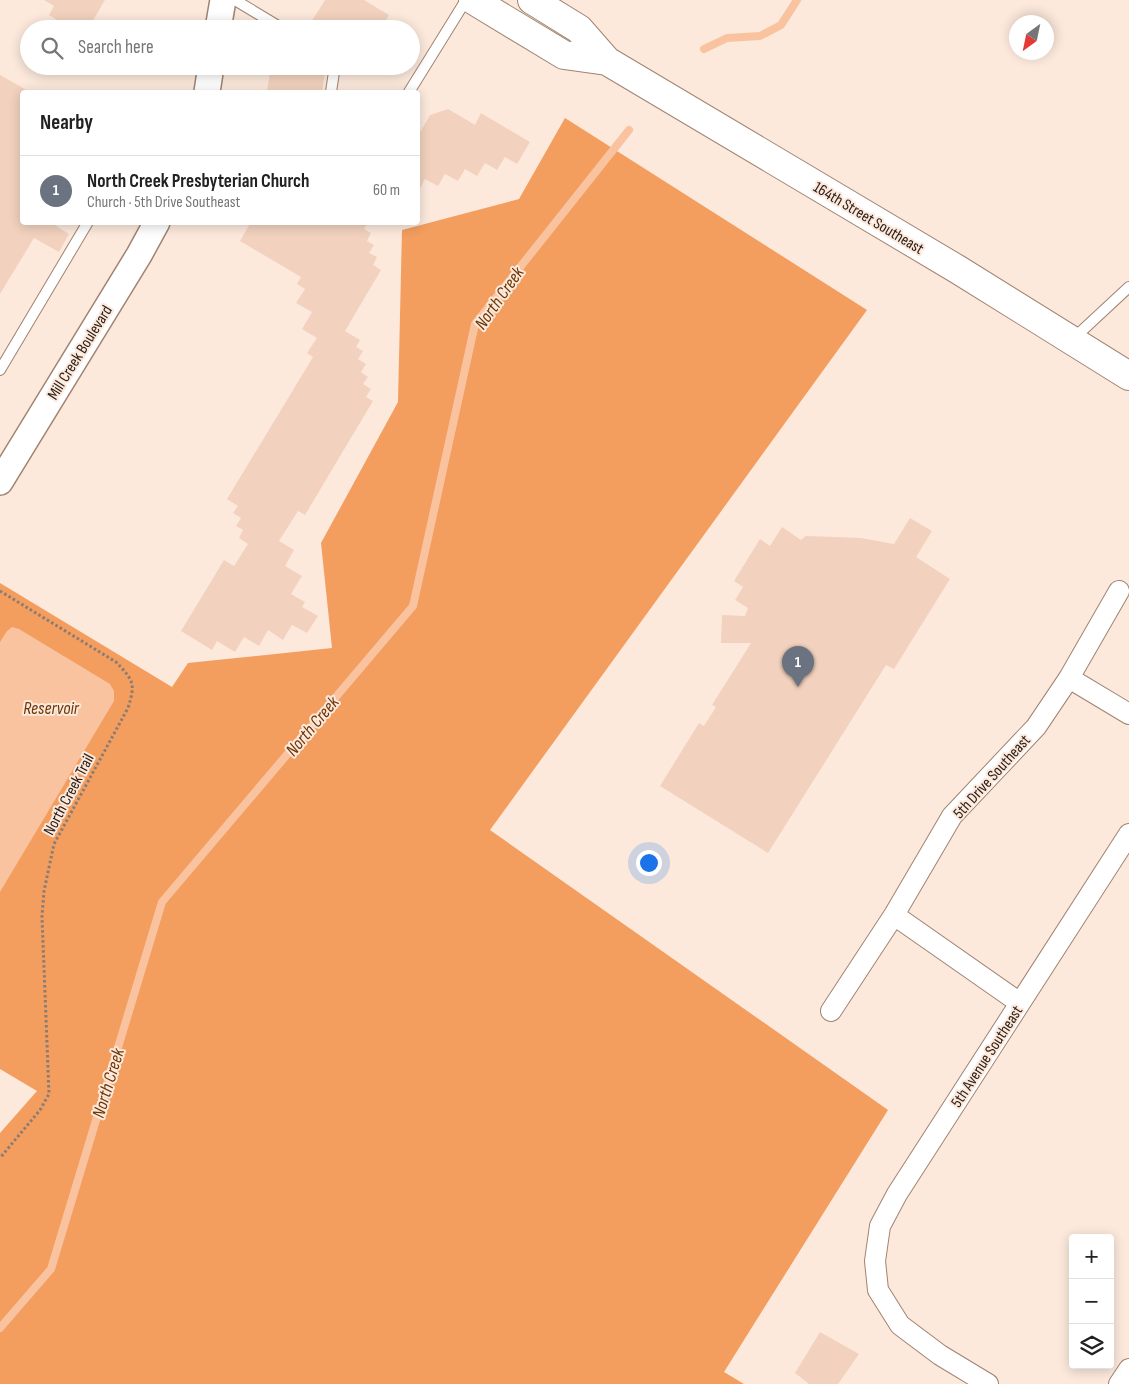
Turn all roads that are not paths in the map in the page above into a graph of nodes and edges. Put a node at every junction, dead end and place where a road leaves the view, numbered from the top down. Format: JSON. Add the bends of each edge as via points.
{"nodes":[{"id":1,"x":223,"y":0,"type":"edge"},
{"id":2,"x":235,"y":0,"type":"edge"},
{"id":3,"x":466,"y":0,"type":"edge"},
{"id":4,"x":473,"y":0,"type":"edge"},
{"id":5,"x":532,"y":0,"type":"edge"},
{"id":6,"x":220,"y":20,"type":"edge"},
{"id":7,"x":268,"y":20,"type":"edge"},
{"id":8,"x":607,"y":61,"type":"junction"},
{"id":9,"x":420,"y":74,"type":"edge"},
{"id":10,"x":210,"y":75,"type":"edge"},
{"id":11,"x":334,"y":75,"type":"edge"},
{"id":12,"x":420,"y":75,"type":"edge"},
{"id":13,"x":207,"y":90,"type":"edge"},
{"id":14,"x":331,"y":90,"type":"edge"},
{"id":15,"x":410,"y":90,"type":"edge"},
{"id":16,"x":86,"y":225,"type":"edge"},
{"id":17,"x":155,"y":225,"type":"edge"},
{"id":18,"x":1129,"y":287,"type":"edge"},
{"id":19,"x":1072,"y":340,"type":"junction"},
{"id":20,"x":0,"y":370,"type":"edge"},
{"id":21,"x":1129,"y":376,"type":"edge"},
{"id":22,"x":0,"y":482,"type":"edge"},
{"id":23,"x":1119,"y":592,"type":"dead end"},
{"id":24,"x":1069,"y":678,"type":"junction"},
{"id":25,"x":1129,"y":714,"type":"edge"},
{"id":26,"x":1129,"y":834,"type":"edge"},
{"id":27,"x":894,"y":915,"type":"junction"},
{"id":28,"x":1020,"y":1003,"type":"junction"},
{"id":29,"x":830,"y":1011,"type":"dead end"},
{"id":30,"x":1129,"y":1369,"type":"edge"},
{"id":31,"x":988,"y":1384,"type":"edge"},
{"id":32,"x":1119,"y":1384,"type":"edge"}],
"edges":[{"from":1,"to":6,"type":"street"},
{"from":2,"to":7,"type":"lane"},
{"from":3,"to":9,"type":"lane"},
{"from":4,"to":8,"type":"main road","name":"164th Street Southeast","via":[[564,55]]},
{"from":5,"to":8,"type":"main road","name":"164th Street Southeast","via":[[579,29]]},
{"from":8,"to":19,"type":"main road","name":"164th Street Southeast","via":[[957,268]]},
{"from":10,"to":13,"type":"street"},
{"from":11,"to":14,"type":"lane"},
{"from":12,"to":15,"type":"lane"},
{"from":16,"to":20,"type":"lane"},
{"from":17,"to":22,"type":"street","name":"Mill Creek Boulevard"},
{"from":18,"to":19,"type":"lane"},
{"from":19,"to":21,"type":"main road","name":"164th Street Southeast"},
{"from":23,"to":24,"type":"street","name":"5th Drive Southeast"},
{"from":24,"to":25,"type":"street"},
{"from":24,"to":27,"type":"street","name":"5th Drive Southeast","via":[[1036,727],[952,816]]},
{"from":26,"to":28,"type":"street","name":"5th Avenue Southeast"},
{"from":27,"to":28,"type":"street"},
{"from":27,"to":29,"type":"street","name":"5th Drive Southeast"},
{"from":28,"to":31,"type":"street","name":"5th Avenue Southeast","via":[[897,1194],[880,1226],[875,1261],[878,1290],[900,1325],[940,1355]]},
{"from":30,"to":32,"type":"street"}]}
